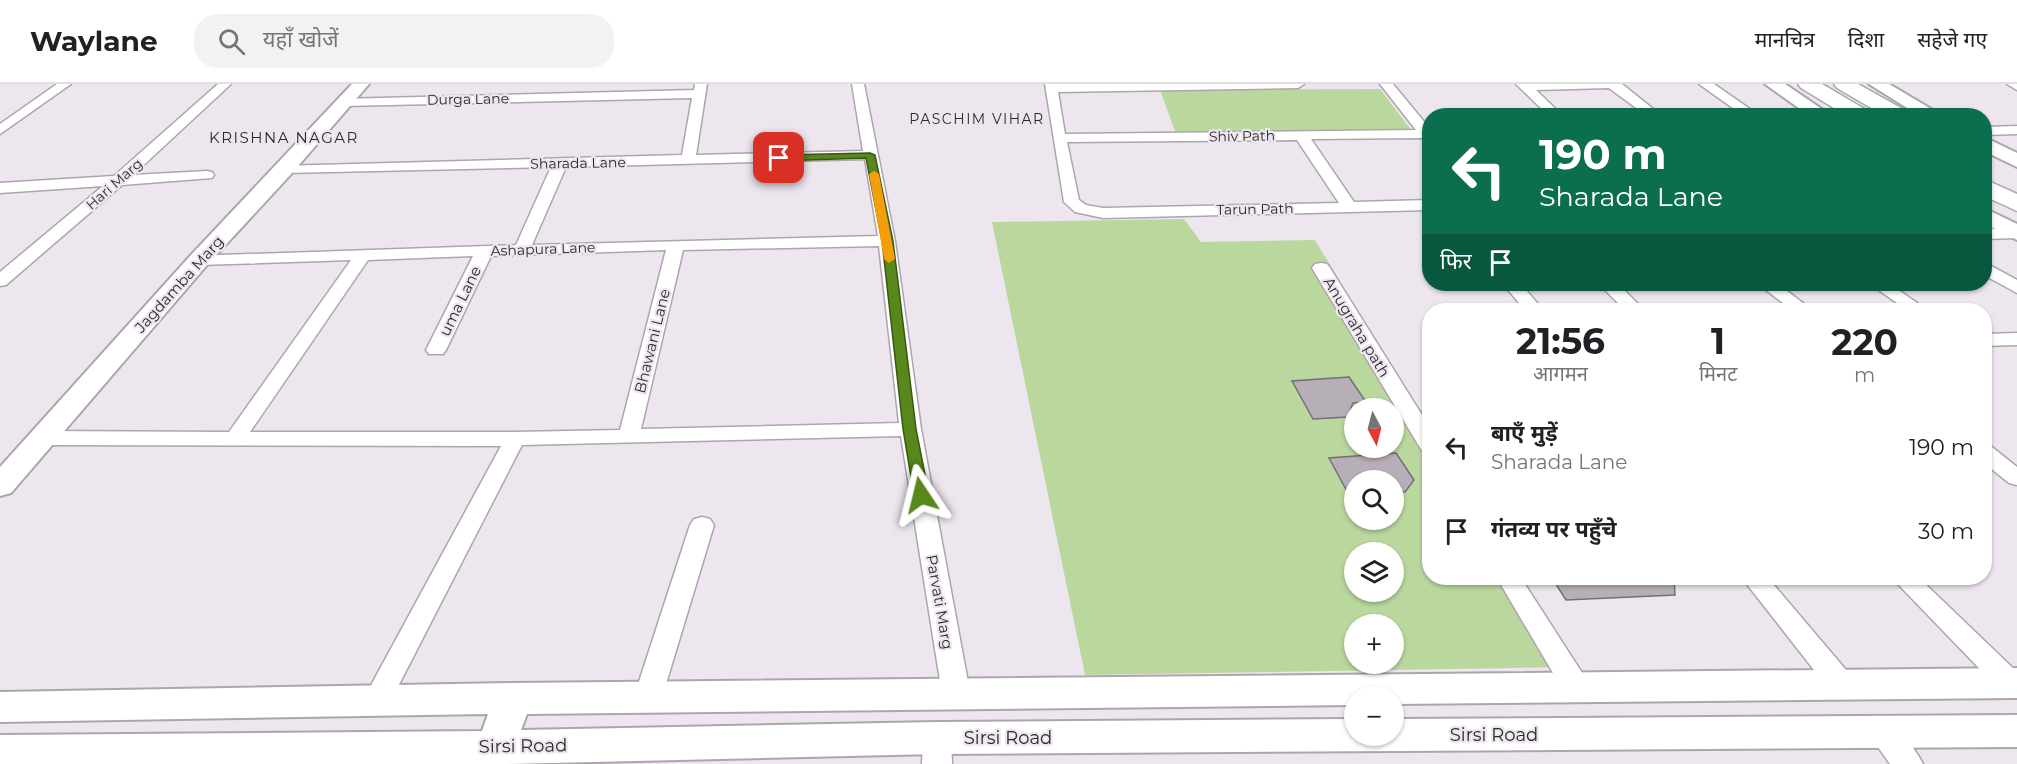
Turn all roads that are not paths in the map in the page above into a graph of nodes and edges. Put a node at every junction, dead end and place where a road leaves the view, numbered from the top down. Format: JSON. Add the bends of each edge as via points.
{"nodes":[{"id":1,"x":65,"y":84,"type":"edge"},
{"id":2,"x":225,"y":84,"type":"edge"},
{"id":3,"x":361,"y":84,"type":"edge"},
{"id":4,"x":478,"y":84,"type":"edge"},
{"id":5,"x":858,"y":84,"type":"edge"},
{"id":6,"x":1192,"y":84,"type":"edge"},
{"id":7,"x":1265,"y":84,"type":"edge"},
{"id":8,"x":1298,"y":84,"type":"edge"},
{"id":9,"x":1386,"y":84,"type":"edge"},
{"id":10,"x":1614,"y":84,"type":"edge"},
{"id":11,"x":1705,"y":84,"type":"edge"},
{"id":12,"x":1773,"y":84,"type":"edge"},
{"id":13,"x":1809,"y":84,"type":"edge"},
{"id":14,"x":1845,"y":84,"type":"edge"},
{"id":15,"x":1877,"y":84,"type":"edge"},
{"id":16,"x":1523,"y":85,"type":"edge"},
{"id":17,"x":1052,"y":86,"type":"edge"},
{"id":18,"x":701,"y":89,"type":"edge"},
{"id":19,"x":469,"y":98,"type":"junction"},
{"id":20,"x":345,"y":102,"type":"junction"},
{"id":21,"x":1548,"y":108,"type":"edge"},
{"id":22,"x":1646,"y":108,"type":"edge"},
{"id":23,"x":1742,"y":108,"type":"edge"},
{"id":24,"x":1810,"y":108,"type":"edge"},
{"id":25,"x":1850,"y":108,"type":"edge"},
{"id":26,"x":1887,"y":108,"type":"edge"},
{"id":27,"x":1920,"y":108,"type":"edge"},
{"id":28,"x":0,"y":130,"type":"edge"},
{"id":29,"x":1422,"y":130,"type":"edge"},
{"id":30,"x":2017,"y":130,"type":"edge"},
{"id":31,"x":1992,"y":131,"type":"edge"},
{"id":32,"x":1301,"y":135,"type":"junction"},
{"id":33,"x":1422,"y":136,"type":"edge"},
{"id":34,"x":1059,"y":138,"type":"junction"},
{"id":35,"x":1992,"y":147,"type":"edge"},
{"id":36,"x":870,"y":155,"type":"junction"},
{"id":37,"x":688,"y":161,"type":"junction"},
{"id":38,"x":2017,"y":161,"type":"edge"},
{"id":39,"x":560,"y":164,"type":"junction"},
{"id":40,"x":1992,"y":166,"type":"edge"},
{"id":41,"x":285,"y":169,"type":"junction"},
{"id":42,"x":207,"y":175,"type":"dead end"},
{"id":43,"x":119,"y":180,"type":"junction"},
{"id":44,"x":2017,"y":180,"type":"edge"},
{"id":45,"x":0,"y":188,"type":"edge"},
{"id":46,"x":1992,"y":190,"type":"edge"},
{"id":47,"x":2017,"y":204,"type":"edge"},
{"id":48,"x":1422,"y":205,"type":"edge"},
{"id":49,"x":1349,"y":206,"type":"junction"},
{"id":50,"x":1992,"y":219,"type":"edge"},
{"id":51,"x":2017,"y":233,"type":"edge"},
{"id":52,"x":1992,"y":234,"type":"edge"},
{"id":53,"x":887,"y":241,"type":"junction"},
{"id":54,"x":676,"y":245,"type":"junction"},
{"id":55,"x":522,"y":249,"type":"junction"},
{"id":56,"x":483,"y":252,"type":"junction"},
{"id":57,"x":363,"y":255,"type":"junction"},
{"id":58,"x":199,"y":260,"type":"junction"},
{"id":59,"x":1321,"y":268,"type":"dead end"},
{"id":60,"x":1992,"y":272,"type":"edge"},
{"id":61,"x":0,"y":281,"type":"edge"},
{"id":62,"x":2017,"y":288,"type":"edge"},
{"id":63,"x":1518,"y":291,"type":"edge"},
{"id":64,"x":1615,"y":291,"type":"edge"},
{"id":65,"x":1777,"y":291,"type":"edge"},
{"id":66,"x":1890,"y":291,"type":"edge"},
{"id":67,"x":1528,"y":303,"type":"edge"},
{"id":68,"x":1628,"y":303,"type":"edge"},
{"id":69,"x":1793,"y":303,"type":"edge"},
{"id":70,"x":1908,"y":303,"type":"edge"},
{"id":71,"x":1992,"y":339,"type":"edge"},
{"id":72,"x":2017,"y":339,"type":"edge"},
{"id":73,"x":436,"y":350,"type":"dead end"},
{"id":74,"x":910,"y":429,"type":"junction"},
{"id":75,"x":1422,"y":433,"type":"edge"},
{"id":76,"x":628,"y":436,"type":"junction"},
{"id":77,"x":44,"y":438,"type":"junction"},
{"id":78,"x":515,"y":439,"type":"junction"},
{"id":79,"x":234,"y":440,"type":"junction"},
{"id":80,"x":1992,"y":458,"type":"edge"},
{"id":81,"x":2017,"y":478,"type":"edge"},
{"id":82,"x":0,"y":486,"type":"edge"},
{"id":83,"x":702,"y":525,"type":"dead end"},
{"id":84,"x":1513,"y":585,"type":"edge"},
{"id":85,"x":1760,"y":585,"type":"edge"},
{"id":86,"x":1911,"y":585,"type":"edge"},
{"id":87,"x":2014,"y":683,"type":"edge"},
{"id":88,"x":1842,"y":685,"type":"junction"},
{"id":89,"x":1576,"y":687,"type":"junction"},
{"id":90,"x":956,"y":693,"type":"junction"},
{"id":91,"x":648,"y":697,"type":"junction"},
{"id":92,"x":513,"y":698,"type":"junction"},
{"id":93,"x":377,"y":700,"type":"junction"},
{"id":94,"x":476,"y":700,"type":"junction"},
{"id":95,"x":0,"y":707,"type":"edge"},
{"id":96,"x":2017,"y":731,"type":"edge"},
{"id":97,"x":1882,"y":733,"type":"junction"},
{"id":98,"x":937,"y":751,"type":"edge"},
{"id":99,"x":0,"y":752,"type":"edge"},
{"id":100,"x":473,"y":756,"type":"edge"},
{"id":101,"x":1908,"y":764,"type":"edge"}],
"edges":[{"from":1,"to":28,"type":"street"},
{"from":2,"to":43,"type":"street","name":"Hari Marg"},
{"from":3,"to":20,"type":"main road","name":"Jagdamba Marg"},
{"from":4,"to":19,"type":"street"},
{"from":5,"to":36,"type":"street","name":"Parvati Marg"},
{"from":6,"to":7,"type":"street"},
{"from":6,"to":17,"type":"street"},
{"from":7,"to":8,"type":"street"},
{"from":9,"to":29,"type":"street"},
{"from":10,"to":16,"type":"street"},
{"from":10,"to":22,"type":"street"},
{"from":11,"to":23,"type":"street"},
{"from":12,"to":24,"type":"main road"},
{"from":13,"to":25,"type":"highway"},
{"from":14,"to":26,"type":"highway"},
{"from":15,"to":27,"type":"main road"},
{"from":16,"to":21,"type":"street"},
{"from":17,"to":34,"type":"street"},
{"from":18,"to":19,"type":"street","name":"Durga Lane"},
{"from":18,"to":37,"type":"street"},
{"from":19,"to":20,"type":"street","name":"Durga Lane"},
{"from":20,"to":41,"type":"main road","name":"Jagdamba Marg"},
{"from":30,"to":31,"type":"street"},
{"from":32,"to":33,"type":"street","name":"Shiv Path"},
{"from":32,"to":34,"type":"street","name":"Shiv Path"},
{"from":32,"to":49,"type":"street"},
{"from":34,"to":49,"type":"street","name":"Tarun Path","via":[[1072,202],[1081,209],[1103,213]]},
{"from":35,"to":38,"type":"main road"},
{"from":36,"to":37,"type":"street","name":"Sharada Lane"},
{"from":36,"to":53,"type":"street","name":"Parvati Marg"},
{"from":37,"to":39,"type":"street","name":"Sharada Lane"},
{"from":39,"to":41,"type":"street","name":"Sharada Lane"},
{"from":39,"to":55,"type":"street"},
{"from":40,"to":44,"type":"highway"},
{"from":41,"to":58,"type":"main road","name":"Jagdamba Marg"},
{"from":42,"to":43,"type":"street"},
{"from":43,"to":45,"type":"street"},
{"from":43,"to":61,"type":"street","name":"Hari Marg"},
{"from":46,"to":47,"type":"highway"},
{"from":48,"to":49,"type":"street","name":"Tarun Path"},
{"from":50,"to":51,"type":"main road"},
{"from":51,"to":52,"type":"street"},
{"from":53,"to":54,"type":"street","name":"Ashapura Lane"},
{"from":53,"to":74,"type":"street","name":"Parvati Marg"},
{"from":54,"to":55,"type":"street","name":"Ashapura Lane"},
{"from":54,"to":76,"type":"street","name":"Bhawani Lane"},
{"from":55,"to":56,"type":"street","name":"Ashapura Lane"},
{"from":56,"to":57,"type":"street","name":"Ashapura Lane"},
{"from":56,"to":73,"type":"street","name":"uma Lane"},
{"from":57,"to":58,"type":"street","name":"Ashapura Lane"},
{"from":57,"to":79,"type":"street"},
{"from":58,"to":77,"type":"main road","name":"Jagdamba Marg"},
{"from":59,"to":75,"type":"street","name":"Anugraha path"},
{"from":60,"to":62,"type":"street"},
{"from":63,"to":67,"type":"street"},
{"from":64,"to":68,"type":"street"},
{"from":65,"to":69,"type":"street"},
{"from":66,"to":70,"type":"street"},
{"from":71,"to":72,"type":"street"},
{"from":74,"to":76,"type":"street"},
{"from":74,"to":90,"type":"street","name":"Parvati Marg"},
{"from":76,"to":78,"type":"street"},
{"from":77,"to":79,"type":"street"},
{"from":77,"to":82,"type":"main road","name":"Jagdamba Marg"},
{"from":78,"to":79,"type":"street"},
{"from":78,"to":93,"type":"street"},
{"from":80,"to":81,"type":"street"},
{"from":83,"to":91,"type":"street"},
{"from":84,"to":89,"type":"street"},
{"from":85,"to":88,"type":"street"},
{"from":86,"to":87,"type":"street"},
{"from":87,"to":88,"type":"main road"},
{"from":88,"to":89,"type":"main road"},
{"from":89,"to":90,"type":"main road"},
{"from":90,"to":91,"type":"main road"},
{"from":91,"to":92,"type":"main road"},
{"from":92,"to":94,"type":"main road"},
{"from":92,"to":100,"type":"main road"},
{"from":93,"to":94,"type":"main road"},
{"from":93,"to":95,"type":"main road"},
{"from":94,"to":100,"type":"main road"},
{"from":96,"to":97,"type":"main road","name":"Sirsi Road"},
{"from":97,"to":98,"type":"main road","name":"Sirsi Road"},
{"from":97,"to":101,"type":"street"},
{"from":98,"to":100,"type":"main road","name":"Sirsi Road"},
{"from":99,"to":100,"type":"main road","name":"Sirsi Road"}]}
